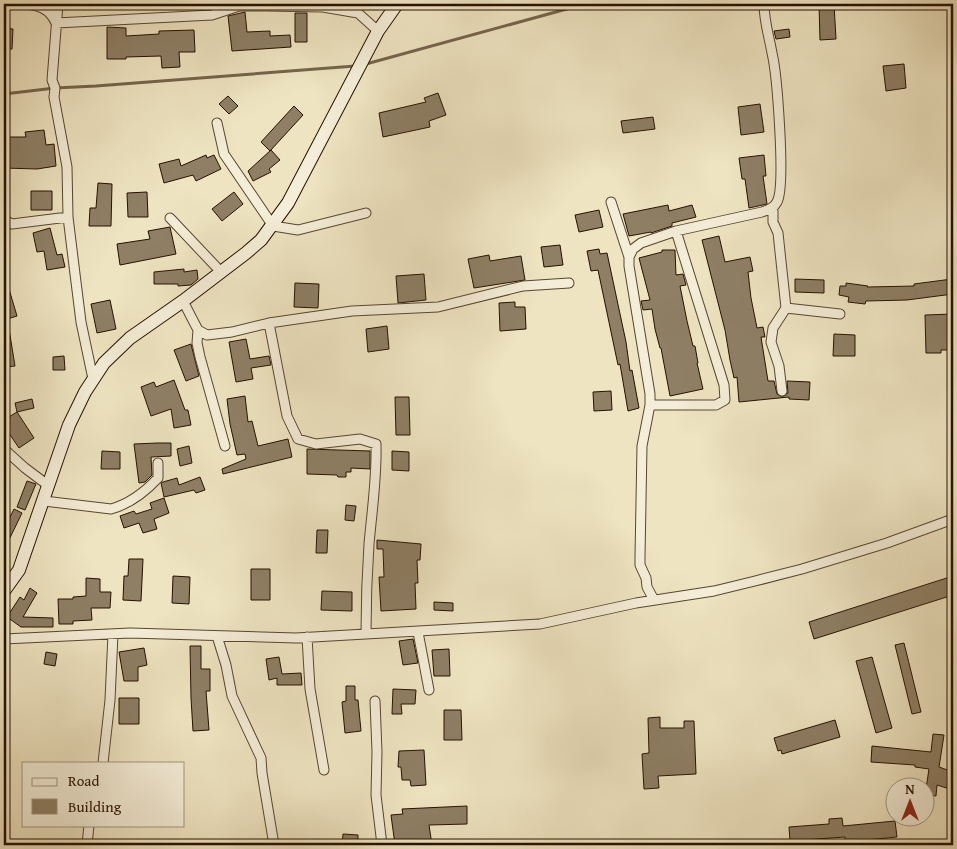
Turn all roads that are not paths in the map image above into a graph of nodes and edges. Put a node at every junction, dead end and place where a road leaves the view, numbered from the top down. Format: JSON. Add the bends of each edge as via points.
{"nodes":[{"id":1,"x":24,"y":4,"type":"edge"},
{"id":2,"x":58,"y":4,"type":"edge"},
{"id":3,"x":397,"y":4,"type":"edge"},
{"id":4,"x":764,"y":4,"type":"edge"},
{"id":5,"x":56,"y":23,"type":"junction"},
{"id":6,"x":378,"y":31,"type":"junction"},
{"id":7,"x":217,"y":123,"type":"dead end"},
{"id":8,"x":611,"y":202,"type":"dead end"},
{"id":9,"x":773,"y":207,"type":"junction"},
{"id":10,"x":366,"y":212,"type":"dead end"},
{"id":11,"x":68,"y":216,"type":"junction"},
{"id":12,"x":170,"y":218,"type":"dead end"},
{"id":13,"x":4,"y":220,"type":"edge"},
{"id":14,"x":273,"y":226,"type":"junction"},
{"id":15,"x":676,"y":231,"type":"junction"},
{"id":16,"x":629,"y":257,"type":"junction"},
{"id":17,"x":221,"y":272,"type":"junction"},
{"id":18,"x":569,"y":283,"type":"dead end"},
{"id":19,"x":183,"y":301,"type":"junction"},
{"id":20,"x":786,"y":308,"type":"junction"},
{"id":21,"x":840,"y":314,"type":"dead end"},
{"id":22,"x":269,"y":323,"type":"junction"},
{"id":23,"x":198,"y":330,"type":"junction"},
{"id":24,"x":93,"y":379,"type":"junction"},
{"id":25,"x":782,"y":391,"type":"dead end"},
{"id":26,"x":650,"y":405,"type":"junction"},
{"id":27,"x":225,"y":446,"type":"dead end"},
{"id":28,"x":4,"y":449,"type":"edge"},
{"id":29,"x":158,"y":463,"type":"dead end"},
{"id":30,"x":49,"y":486,"type":"junction"},
{"id":31,"x":44,"y":501,"type":"junction"},
{"id":32,"x":953,"y":519,"type":"edge"},
{"id":33,"x":4,"y":591,"type":"edge"},
{"id":34,"x":654,"y":600,"type":"junction"},
{"id":35,"x":418,"y":632,"type":"junction"},
{"id":36,"x":366,"y":633,"type":"junction"},
{"id":37,"x":112,"y":634,"type":"junction"},
{"id":38,"x":216,"y":636,"type":"junction"},
{"id":39,"x":308,"y":637,"type":"junction"},
{"id":40,"x":4,"y":639,"type":"edge"},
{"id":41,"x":429,"y":690,"type":"dead end"},
{"id":42,"x":376,"y":701,"type":"dead end"},
{"id":43,"x":103,"y":762,"type":"edge"},
{"id":44,"x":324,"y":770,"type":"dead end"},
{"id":45,"x":89,"y":826,"type":"edge"},
{"id":46,"x":87,"y":845,"type":"edge"},
{"id":47,"x":274,"y":845,"type":"edge"},
{"id":48,"x":382,"y":845,"type":"edge"}],
"edges":[{"from":1,"to":5,"type":"street","via":[[47,10]]},
{"from":2,"to":5,"type":"street"},
{"from":3,"to":6,"type":"main road"},
{"from":4,"to":9,"type":"street","via":[[775,72],[780,141],[781,192]]},
{"from":5,"to":6,"type":"street","via":[[212,15],[240,6],[323,7],[358,13]]},
{"from":5,"to":11,"type":"street","via":[[52,80],[67,167]]},
{"from":6,"to":14,"type":"main road","via":[[288,204]]},
{"from":7,"to":14,"type":"street","via":[[224,154]]},
{"from":8,"to":16,"type":"street"},
{"from":9,"to":15,"type":"street"},
{"from":9,"to":20,"type":"street"},
{"from":10,"to":14,"type":"street","via":[[298,230]]},
{"from":11,"to":13,"type":"street","via":[[12,224]]},
{"from":11,"to":24,"type":"street","via":[[81,322]]},
{"from":12,"to":17,"type":"street"},
{"from":14,"to":17,"type":"main road","via":[[261,240]]},
{"from":15,"to":16,"type":"street","via":[[641,243]]},
{"from":15,"to":26,"type":"street","via":[[724,385],[725,400],[716,405]]},
{"from":16,"to":26,"type":"street"},
{"from":17,"to":19,"type":"main road"},
{"from":18,"to":22,"type":"street","via":[[523,286],[438,307],[352,311]]},
{"from":19,"to":23,"type":"street"},
{"from":19,"to":24,"type":"main road","via":[[130,338],[104,363]]},
{"from":20,"to":21,"type":"street"},
{"from":20,"to":25,"type":"street","via":[[773,328],[771,342],[779,366]]},
{"from":22,"to":23,"type":"street","via":[[207,335]]},
{"from":22,"to":36,"type":"street","via":[[287,416],[298,439],[316,444],[360,439],[376,444],[377,474],[369,553]]},
{"from":23,"to":27,"type":"street","via":[[200,357]]},
{"from":24,"to":30,"type":"main road","via":[[69,425]]},
{"from":26,"to":34,"type":"street","via":[[642,446],[640,565]]},
{"from":28,"to":30,"type":"street"},
{"from":29,"to":31,"type":"street","via":[[158,478],[124,505],[111,509]]},
{"from":30,"to":31,"type":"main road"},
{"from":31,"to":33,"type":"main road","via":[[19,570]]},
{"from":32,"to":34,"type":"street","via":[[802,569],[714,591]]},
{"from":34,"to":35,"type":"street","via":[[540,624]]},
{"from":35,"to":36,"type":"street"},
{"from":35,"to":41,"type":"street"},
{"from":36,"to":39,"type":"street"},
{"from":37,"to":38,"type":"street"},
{"from":37,"to":40,"type":"street"},
{"from":37,"to":43,"type":"street","via":[[110,700]]},
{"from":38,"to":39,"type":"street"},
{"from":38,"to":47,"type":"street","via":[[232,696],[261,758]]},
{"from":39,"to":44,"type":"street","via":[[310,689]]},
{"from":42,"to":48,"type":"street","via":[[376,795]]},
{"from":45,"to":46,"type":"street"}]}
